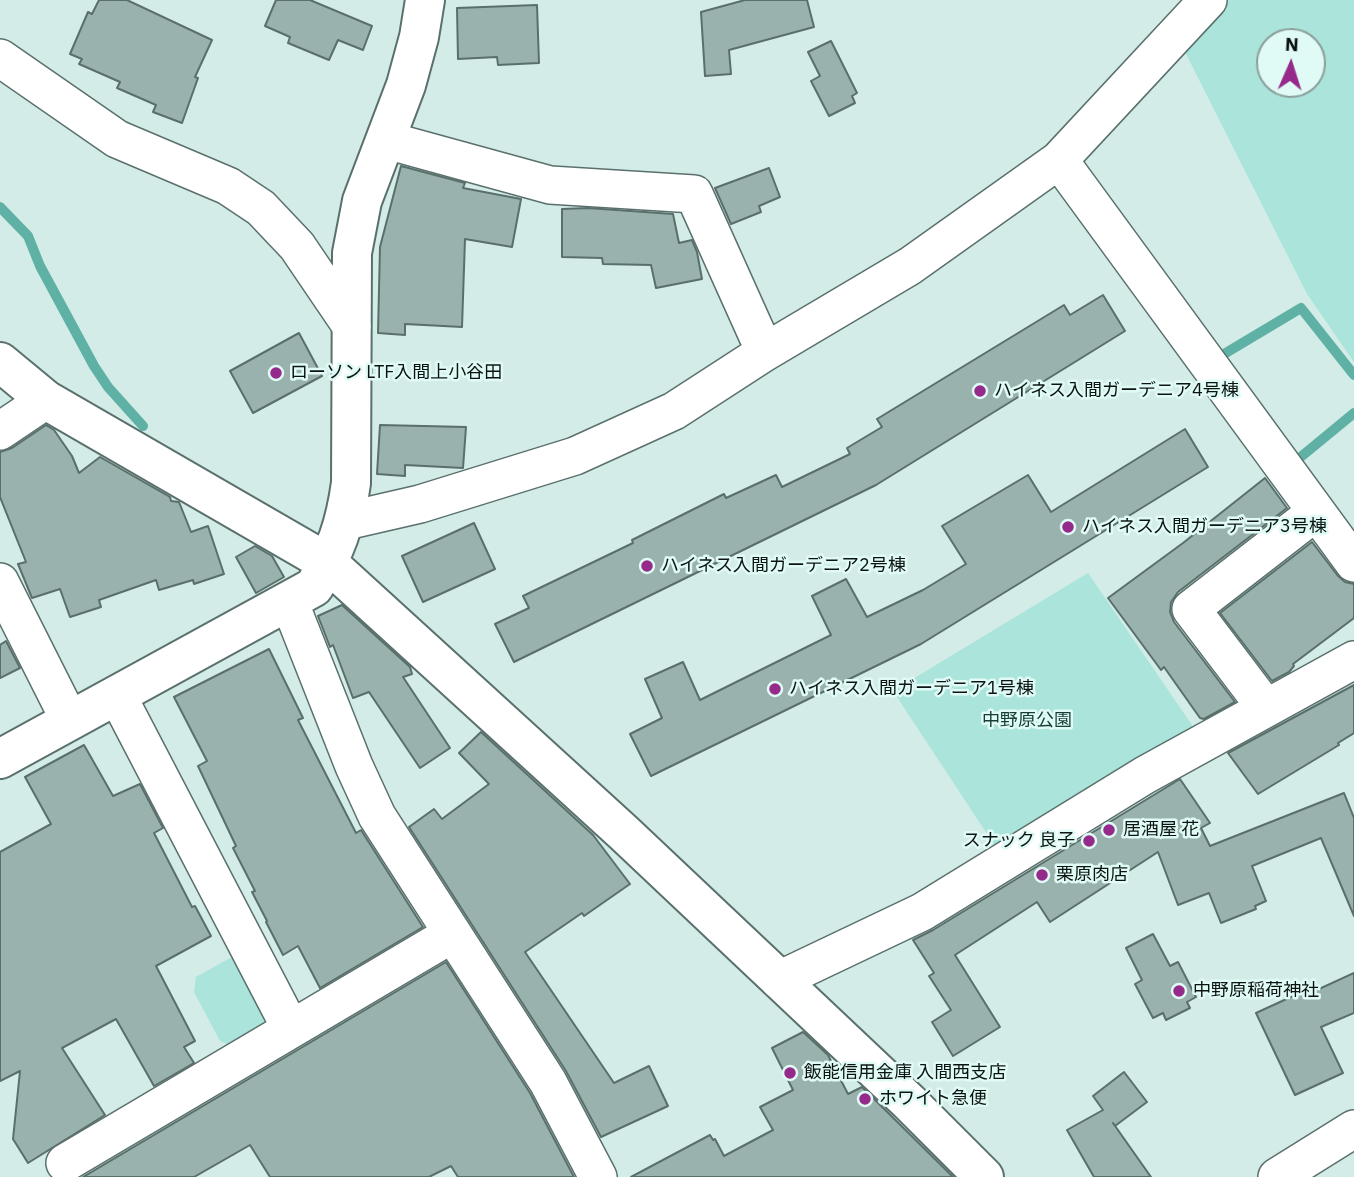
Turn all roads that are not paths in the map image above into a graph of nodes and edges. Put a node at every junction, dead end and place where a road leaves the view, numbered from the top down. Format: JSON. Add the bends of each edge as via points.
{"nodes":[{"id":1,"x":425,"y":0,"type":"edge"},
{"id":2,"x":1208,"y":0,"type":"edge"},
{"id":3,"x":0,"y":58,"type":"edge"},
{"id":4,"x":386,"y":140,"type":"junction"},
{"id":5,"x":1059,"y":160,"type":"junction"},
{"id":6,"x":352,"y":327,"type":"junction"},
{"id":7,"x":765,"y":352,"type":"junction"},
{"id":8,"x":0,"y":362,"type":"edge"},
{"id":9,"x":46,"y":400,"type":"junction"},
{"id":10,"x":0,"y":431,"type":"edge"},
{"id":11,"x":1316,"y":512,"type":"junction"},
{"id":12,"x":346,"y":520,"type":"junction"},
{"id":13,"x":328,"y":563,"type":"junction"},
{"id":14,"x":1354,"y":563,"type":"edge"},
{"id":15,"x":0,"y":582,"type":"edge"},
{"id":16,"x":289,"y":601,"type":"junction"},
{"id":17,"x":1354,"y":660,"type":"edge"},
{"id":18,"x":117,"y":695,"type":"junction"},
{"id":19,"x":1266,"y":708,"type":"junction"},
{"id":20,"x":70,"y":721,"type":"junction"},
{"id":21,"x":0,"y":759,"type":"edge"},
{"id":22,"x":452,"y":934,"type":"junction"},
{"id":23,"x":779,"y":980,"type":"junction"},
{"id":24,"x":291,"y":1029,"type":"junction"},
{"id":25,"x":1354,"y":1129,"type":"edge"},
{"id":26,"x":65,"y":1163,"type":"dead end"},
{"id":27,"x":598,"y":1177,"type":"edge"},
{"id":28,"x":984,"y":1177,"type":"edge"},
{"id":29,"x":1277,"y":1177,"type":"edge"}],
"edges":[{"from":1,"to":4,"type":"street","via":[[406,85]]},
{"from":2,"to":5,"type":"street"},
{"from":3,"to":6,"type":"street","via":[[117,139],[228,186],[261,208],[297,246]]},
{"from":4,"to":6,"type":"street","via":[[362,201],[352,253]]},
{"from":4,"to":7,"type":"street","via":[[550,185],[694,194]]},
{"from":5,"to":7,"type":"street","via":[[909,266]]},
{"from":5,"to":11,"type":"street"},
{"from":6,"to":12,"type":"street","via":[[351,483]]},
{"from":7,"to":12,"type":"street","via":[[674,411],[575,456],[420,503]]},
{"from":8,"to":9,"type":"street"},
{"from":9,"to":10,"type":"street"},
{"from":9,"to":13,"type":"street"},
{"from":11,"to":14,"type":"street"},
{"from":11,"to":19,"type":"street","via":[[1191,609]]},
{"from":12,"to":13,"type":"street"},
{"from":13,"to":16,"type":"street","via":[[314,587]]},
{"from":13,"to":23,"type":"street"},
{"from":15,"to":20,"type":"street"},
{"from":16,"to":18,"type":"street"},
{"from":16,"to":22,"type":"street","via":[[377,816]]},
{"from":17,"to":19,"type":"street"},
{"from":18,"to":20,"type":"street"},
{"from":18,"to":24,"type":"street"},
{"from":19,"to":23,"type":"street","via":[[1145,775],[922,912]]},
{"from":20,"to":21,"type":"street"},
{"from":22,"to":24,"type":"street"},
{"from":22,"to":27,"type":"street","via":[[548,1082]]},
{"from":23,"to":28,"type":"street"},
{"from":24,"to":26,"type":"street"},
{"from":25,"to":29,"type":"street"}]}
